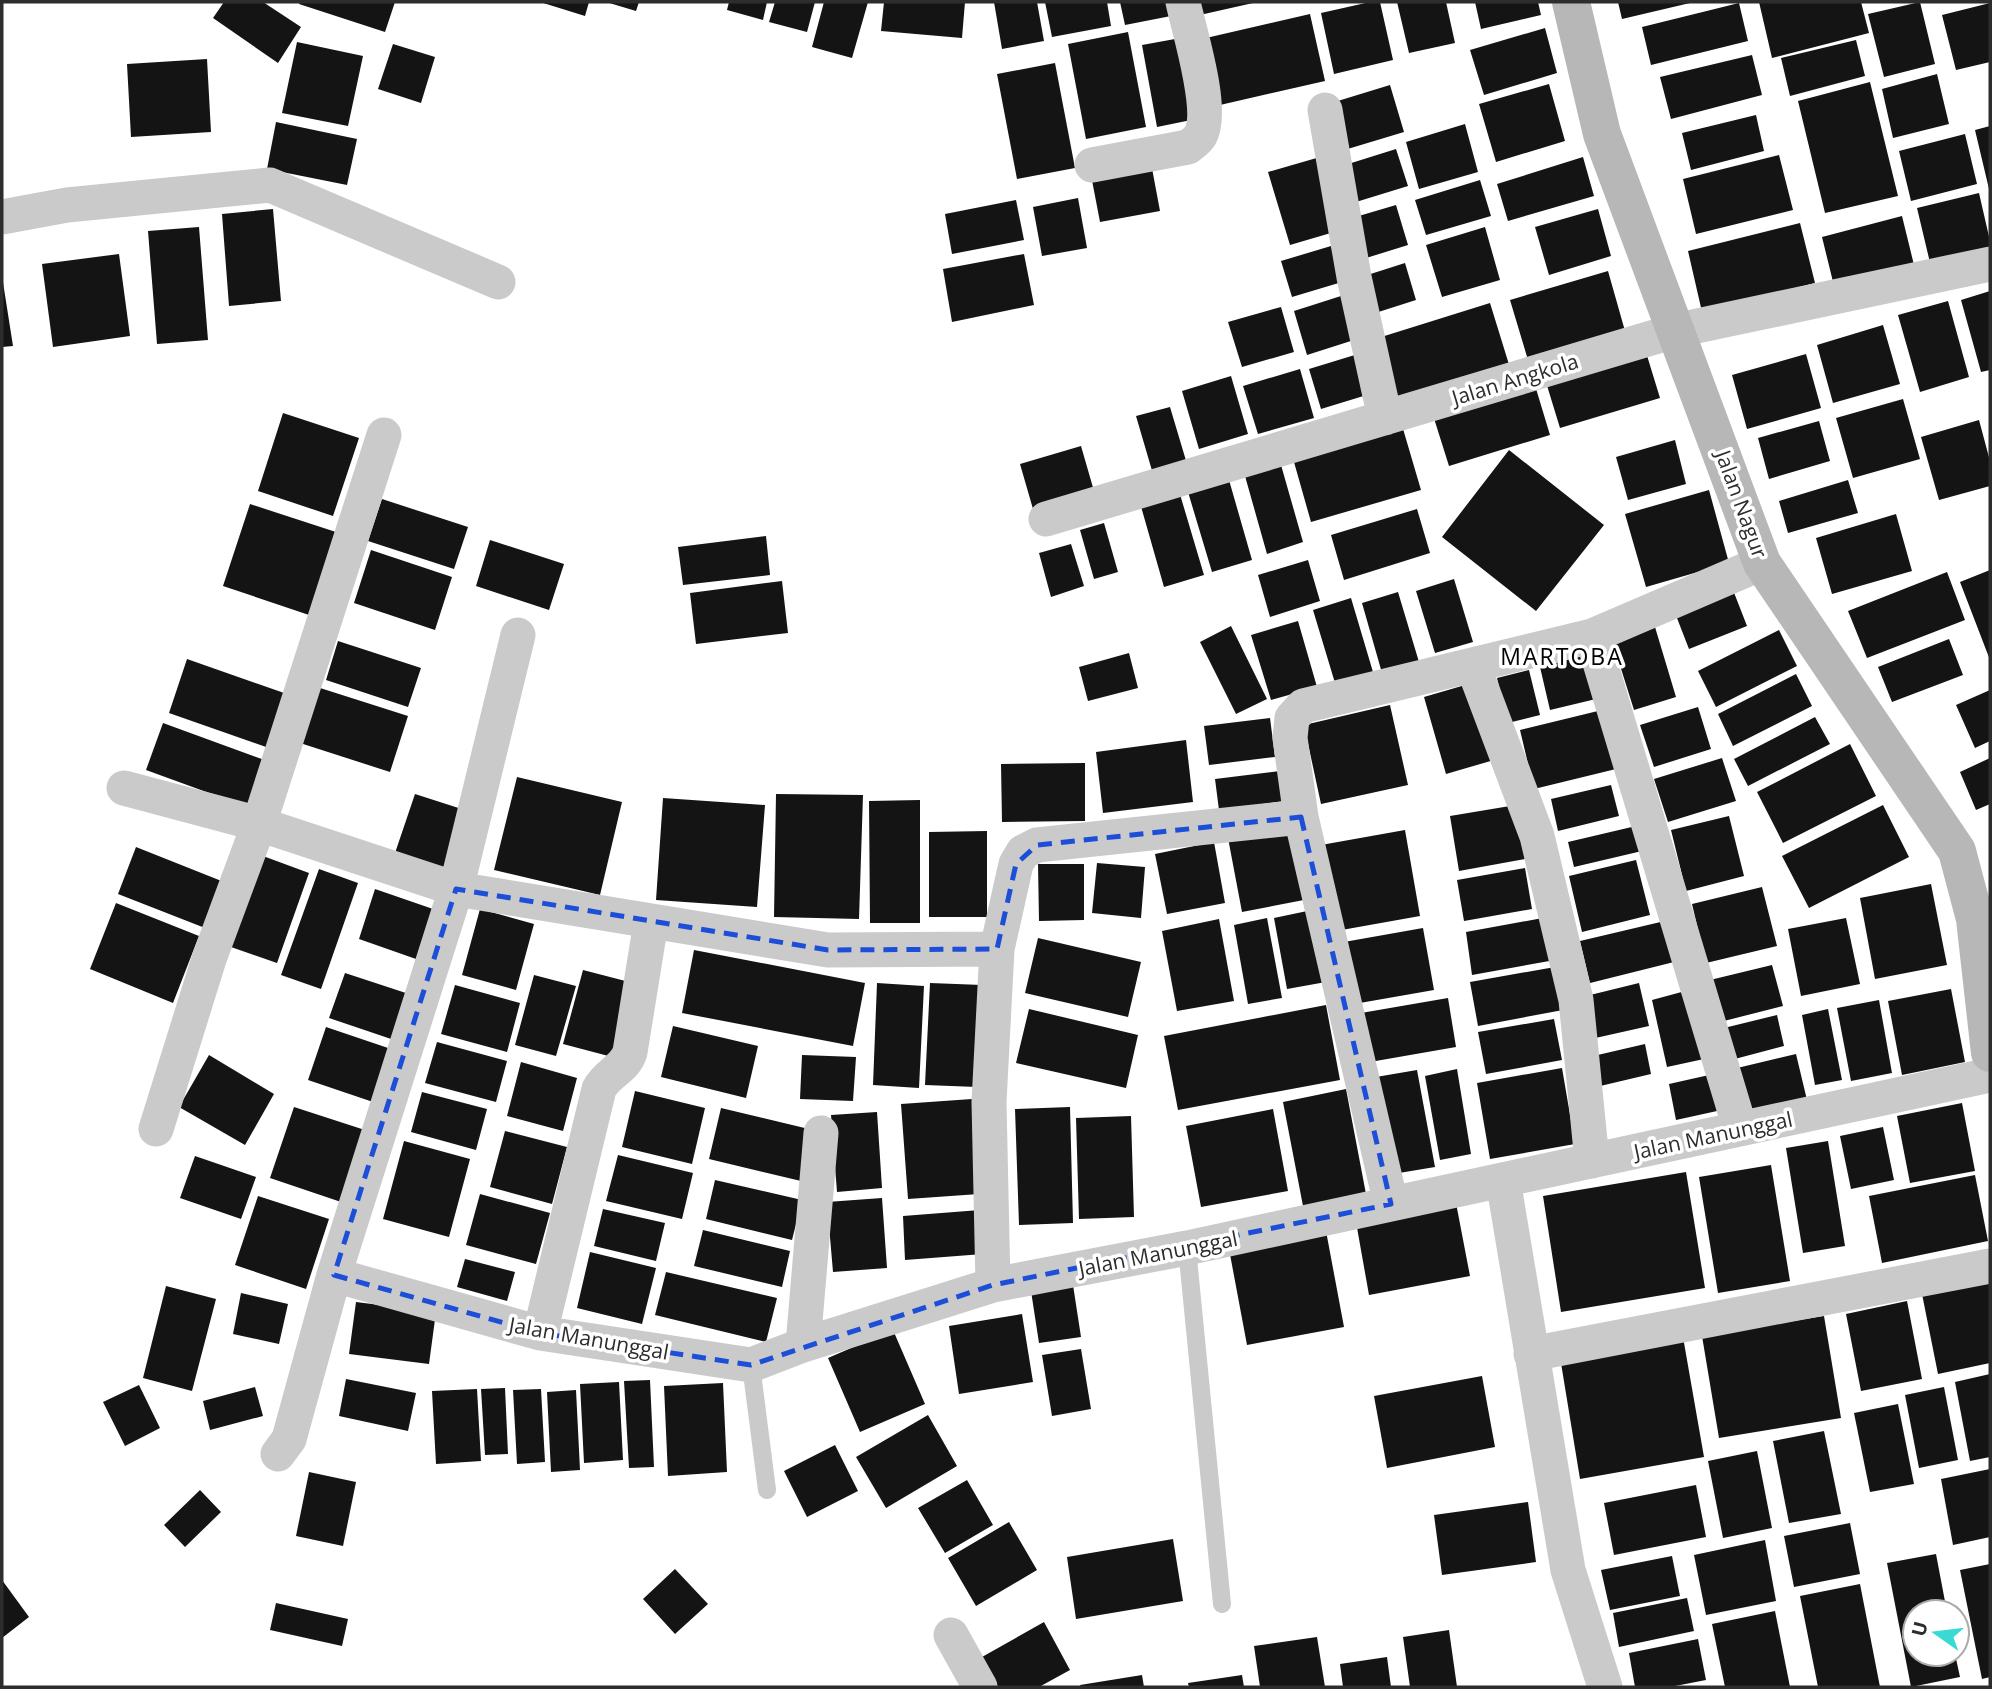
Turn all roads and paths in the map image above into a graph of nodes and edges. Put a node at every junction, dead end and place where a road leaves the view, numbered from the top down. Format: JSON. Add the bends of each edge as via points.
{"nodes":[{"id":1,"x":1183,"y":2,"type":"edge"},
{"id":2,"x":1571,"y":2,"type":"edge"},
{"id":3,"x":1325,"y":110,"type":"dead end"},
{"id":4,"x":1092,"y":165,"type":"dead end"},
{"id":5,"x":2,"y":217,"type":"edge"},
{"id":6,"x":1990,"y":264,"type":"edge"},
{"id":7,"x":498,"y":282,"type":"dead end"},
{"id":8,"x":1678,"y":330,"type":"junction"},
{"id":9,"x":1385,"y":418,"type":"junction"},
{"id":10,"x":384,"y":435,"type":"dead end"},
{"id":11,"x":1046,"y":519,"type":"dead end"},
{"id":12,"x":1762,"y":563,"type":"junction"},
{"id":13,"x":518,"y":635,"type":"dead end"},
{"id":14,"x":1592,"y":636,"type":"junction"},
{"id":15,"x":1473,"y":666,"type":"junction"},
{"id":16,"x":124,"y":788,"type":"dead end"},
{"id":17,"x":1301,"y":817,"type":"junction"},
{"id":18,"x":259,"y":824,"type":"junction"},
{"id":19,"x":456,"y":889,"type":"junction"},
{"id":20,"x":651,"y":922,"type":"junction"},
{"id":21,"x":998,"y":949,"type":"junction"},
{"id":22,"x":1990,"y":1053,"type":"edge"},
{"id":23,"x":1990,"y":1076,"type":"edge"},
{"id":24,"x":156,"y":1129,"type":"dead end"},
{"id":25,"x":1741,"y":1129,"type":"junction"},
{"id":26,"x":821,"y":1133,"type":"dead end"},
{"id":27,"x":1592,"y":1161,"type":"junction"},
{"id":28,"x":1503,"y":1180,"type":"junction"},
{"id":29,"x":1391,"y":1204,"type":"junction"},
{"id":30,"x":1187,"y":1248,"type":"junction"},
{"id":31,"x":1990,"y":1266,"type":"edge"},
{"id":32,"x":334,"y":1275,"type":"junction"},
{"id":33,"x":993,"y":1285,"type":"junction"},
{"id":34,"x":540,"y":1333,"type":"junction"},
{"id":35,"x":803,"y":1345,"type":"junction"},
{"id":36,"x":1531,"y":1354,"type":"junction"},
{"id":37,"x":751,"y":1365,"type":"junction"},
{"id":38,"x":278,"y":1454,"type":"dead end"},
{"id":39,"x":767,"y":1490,"type":"dead end"},
{"id":40,"x":1222,"y":1604,"type":"dead end"},
{"id":41,"x":951,"y":1635,"type":"dead end"},
{"id":42,"x":980,"y":1687,"type":"edge"},
{"id":43,"x":1605,"y":1687,"type":"edge"}],
"edges":[{"from":1,"to":4,"type":"street","via":[[1203,99],[1205,120],[1200,137],[1188,147]]},
{"from":2,"to":8,"type":"street","name":"Jalan Nagur","via":[[1602,135]]},
{"from":3,"to":9,"type":"street"},
{"from":5,"to":7,"type":"street","via":[[67,205],[270,185]]},
{"from":6,"to":8,"type":"street","name":"Jalan Angkola"},
{"from":8,"to":9,"type":"street","name":"Jalan Angkola"},
{"from":8,"to":12,"type":"street","name":"Jalan Nagur"},
{"from":9,"to":11,"type":"street","name":"Jalan Angkola"},
{"from":10,"to":18,"type":"street"},
{"from":12,"to":14,"type":"street"},
{"from":12,"to":22,"type":"street","name":"Jalan Nagur","via":[[1958,851],[1975,919]]},
{"from":13,"to":19,"type":"street"},
{"from":14,"to":15,"type":"street"},
{"from":14,"to":25,"type":"street"},
{"from":15,"to":17,"type":"street","via":[[1303,706],[1292,718],[1290,738]]},
{"from":15,"to":27,"type":"street","via":[[1537,836],[1576,1000]]},
{"from":16,"to":18,"type":"street"},
{"from":17,"to":21,"type":"street","via":[[1037,845],[1023,852],[1016,864]]},
{"from":17,"to":29,"type":"street"},
{"from":18,"to":19,"type":"street"},
{"from":18,"to":24,"type":"street","via":[[209,959]]},
{"from":19,"to":20,"type":"street"},
{"from":19,"to":32,"type":"street"},
{"from":20,"to":21,"type":"street","via":[[828,950]]},
{"from":20,"to":34,"type":"street","via":[[630,1052],[623,1066],[604,1079],[599,1089]]},
{"from":21,"to":33,"type":"street","via":[[989,1102]]},
{"from":23,"to":25,"type":"street","name":"Jalan Manunggal"},
{"from":25,"to":27,"type":"street","name":"Jalan Manunggal"},
{"from":26,"to":35,"type":"street"},
{"from":27,"to":28,"type":"street","name":"Jalan Manunggal"},
{"from":28,"to":29,"type":"street","name":"Jalan Manunggal"},
{"from":28,"to":36,"type":"street"},
{"from":29,"to":30,"type":"street","name":"Jalan Manunggal"},
{"from":30,"to":33,"type":"street","name":"Jalan Manunggal"},
{"from":30,"to":40,"type":"lane"},
{"from":31,"to":36,"type":"street"},
{"from":32,"to":34,"type":"street","name":"Jalan Manunggal"},
{"from":32,"to":38,"type":"street","via":[[289,1439]]},
{"from":33,"to":35,"type":"street","name":"Jalan Manunggal"},
{"from":34,"to":37,"type":"street","name":"Jalan Manunggal"},
{"from":35,"to":37,"type":"street","name":"Jalan Manunggal"},
{"from":36,"to":43,"type":"street","via":[[1568,1570]]},
{"from":37,"to":39,"type":"lane"},
{"from":41,"to":42,"type":"street"}]}
